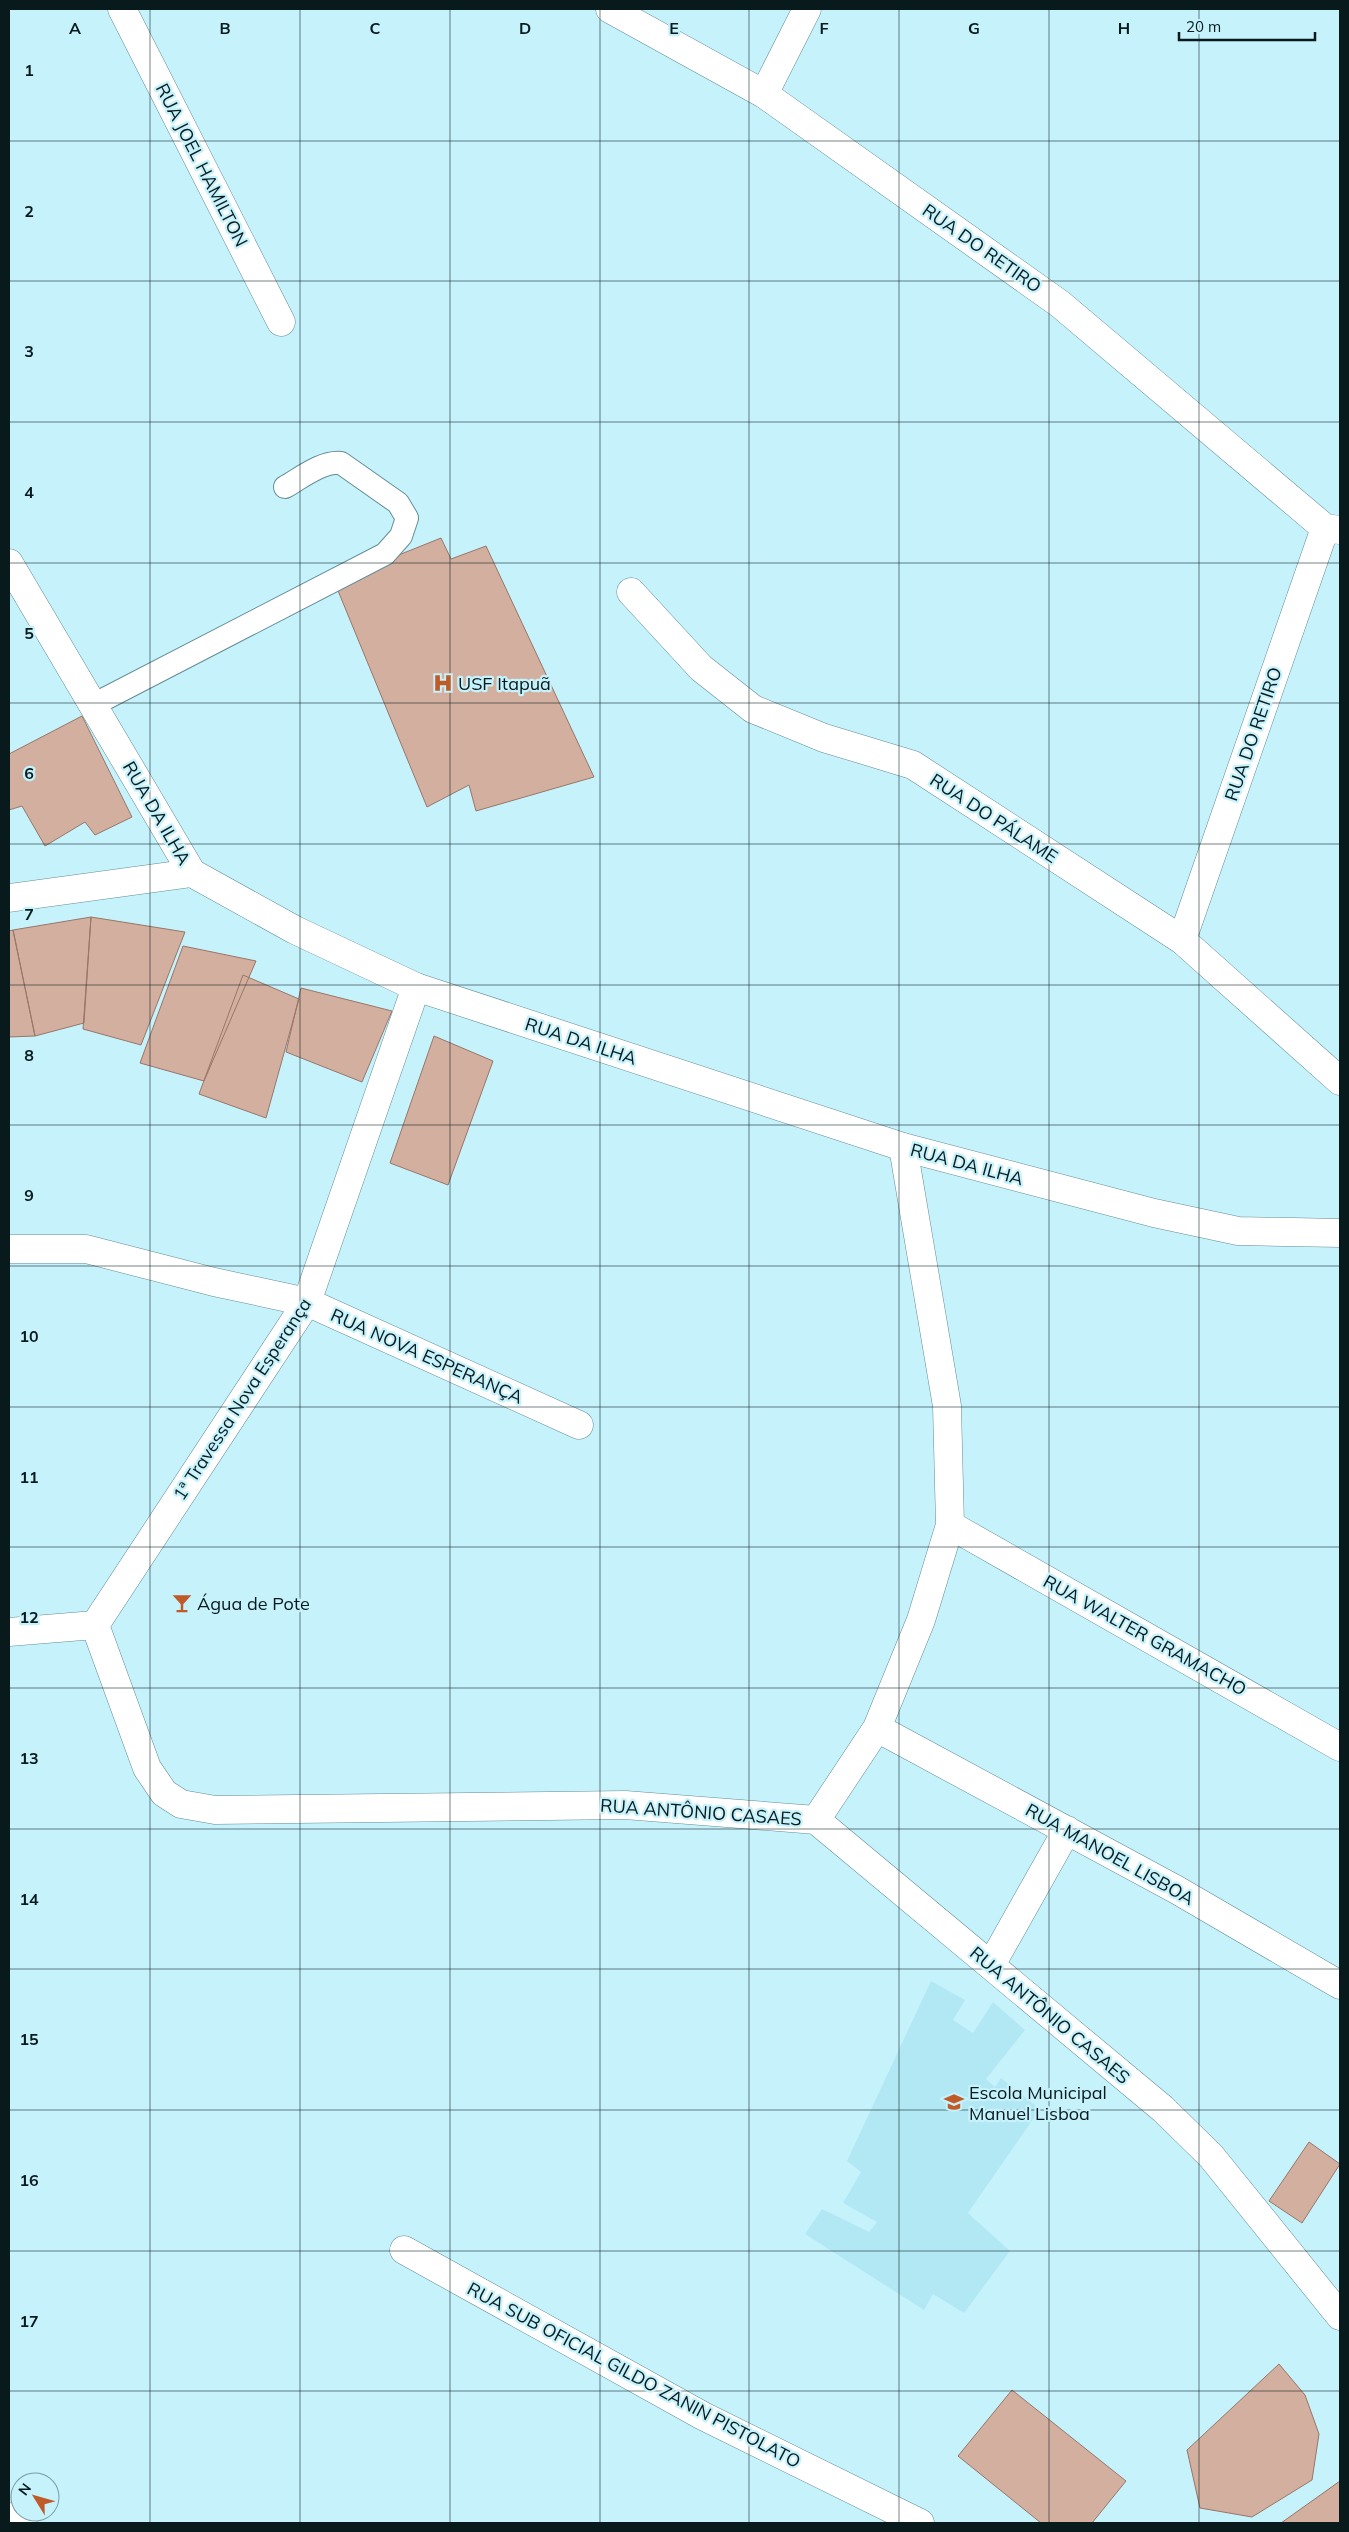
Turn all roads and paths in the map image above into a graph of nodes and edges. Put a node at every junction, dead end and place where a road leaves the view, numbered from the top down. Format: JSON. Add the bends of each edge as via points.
{"nodes":[{"id":1,"x":122,"y":9,"type":"edge"},
{"id":2,"x":610,"y":9,"type":"edge"},
{"id":3,"x":807,"y":9,"type":"edge"},
{"id":4,"x":764,"y":94,"type":"junction"},
{"id":5,"x":281,"y":322,"type":"dead end"},
{"id":6,"x":285,"y":487,"type":"dead end"},
{"id":7,"x":1333,"y":529,"type":"edge"},
{"id":8,"x":9,"y":563,"type":"edge"},
{"id":9,"x":630,"y":592,"type":"dead end"},
{"id":10,"x":93,"y":705,"type":"junction"},
{"id":11,"x":192,"y":873,"type":"junction"},
{"id":12,"x":9,"y":898,"type":"edge"},
{"id":13,"x":1182,"y":940,"type":"junction"},
{"id":14,"x":416,"y":987,"type":"junction"},
{"id":15,"x":1340,"y":1081,"type":"edge"},
{"id":16,"x":903,"y":1146,"type":"junction"},
{"id":17,"x":1340,"y":1233,"type":"edge"},
{"id":18,"x":9,"y":1249,"type":"edge"},
{"id":19,"x":307,"y":1302,"type":"junction"},
{"id":20,"x":579,"y":1425,"type":"dead end"},
{"id":21,"x":950,"y":1525,"type":"junction"},
{"id":22,"x":95,"y":1625,"type":"junction"},
{"id":23,"x":9,"y":1632,"type":"edge"},
{"id":24,"x":878,"y":1728,"type":"junction"},
{"id":25,"x":1340,"y":1746,"type":"edge"},
{"id":26,"x":816,"y":1820,"type":"junction"},
{"id":27,"x":1067,"y":1830,"type":"junction"},
{"id":28,"x":991,"y":1965,"type":"junction"},
{"id":29,"x":1340,"y":1985,"type":"edge"},
{"id":30,"x":404,"y":2250,"type":"dead end"},
{"id":31,"x":1340,"y":2316,"type":"edge"},
{"id":32,"x":9,"y":2517,"type":"edge"},
{"id":33,"x":23,"y":2523,"type":"edge"},
{"id":34,"x":920,"y":2523,"type":"edge"}],
"edges":[{"from":1,"to":5,"type":"street","name":"RUA JOEL HAMILTON"},
{"from":2,"to":4,"type":"street","name":"RUA DO RETIRO"},
{"from":3,"to":4,"type":"street"},
{"from":4,"to":7,"type":"street","name":"RUA DO RETIRO","via":[[1060,304]]},
{"from":6,"to":10,"type":"lane","via":[[324,465],[340,463],[398,503],[407,518],[401,536],[385,554]]},
{"from":7,"to":13,"type":"street","name":"RUA DO RETIRO"},
{"from":8,"to":10,"type":"street","name":"RUA DA ILHA"},
{"from":9,"to":13,"type":"street","name":"RUA DO PÁLAME","via":[[702,668],[753,709],[824,738],[913,765]]},
{"from":10,"to":11,"type":"street","name":"RUA DA ILHA"},
{"from":11,"to":12,"type":"street"},
{"from":11,"to":14,"type":"street","name":"RUA DA ILHA","via":[[295,930]]},
{"from":13,"to":15,"type":"street","name":"RUA DO PÁLAME"},
{"from":14,"to":16,"type":"street","name":"RUA DA ILHA"},
{"from":14,"to":19,"type":"street","name":"1ª Travessa Nova Esperança"},
{"from":16,"to":17,"type":"street","name":"RUA DA ILHA","via":[[1154,1213],[1238,1230]]},
{"from":16,"to":21,"type":"street","via":[[947,1406]]},
{"from":18,"to":19,"type":"street","name":"RUA NOVA ESPERANÇA","via":[[86,1249]]},
{"from":19,"to":20,"type":"street","name":"RUA NOVA ESPERANÇA"},
{"from":19,"to":22,"type":"street","name":"1ª Travessa Nova Esperança"},
{"from":21,"to":24,"type":"street","via":[[921,1620]]},
{"from":21,"to":25,"type":"street","name":"RUA WALTER GRAMACHO"},
{"from":22,"to":23,"type":"street"},
{"from":22,"to":26,"type":"street","name":"RUA ANTÔNIO CASAES","via":[[147,1768],[164,1793],[181,1804],[215,1810],[625,1805]]},
{"from":24,"to":26,"type":"street"},
{"from":24,"to":27,"type":"street","name":"RUA MANOEL LISBOA"},
{"from":26,"to":28,"type":"street","name":"RUA ANTÔNIO CASAES"},
{"from":27,"to":28,"type":"street"},
{"from":27,"to":29,"type":"street","name":"RUA MANOEL LISBOA"},
{"from":28,"to":31,"type":"street","name":"RUA ANTÔNIO CASAES","via":[[1163,2109],[1211,2156]]},
{"from":30,"to":34,"type":"street","name":"RUA SUB OFICIAL GILDO ZANIN PISTOLATO","via":[[703,2416]]},
{"from":32,"to":33,"type":"street"}]}
